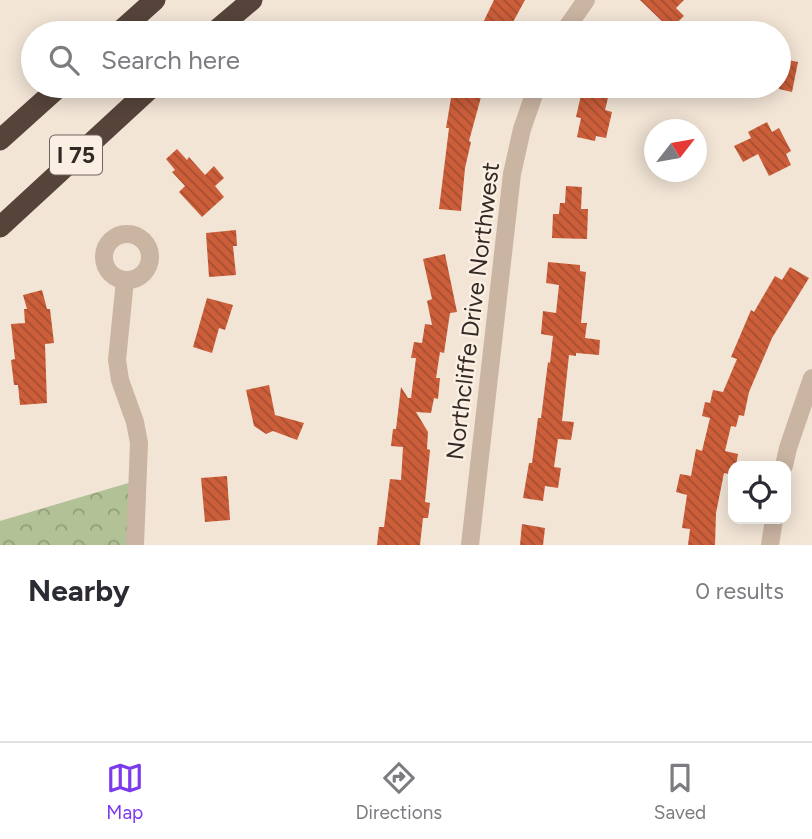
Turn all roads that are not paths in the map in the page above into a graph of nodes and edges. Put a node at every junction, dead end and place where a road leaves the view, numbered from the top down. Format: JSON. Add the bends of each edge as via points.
{"nodes":[{"id":1,"x":155,"y":0,"type":"edge"},
{"id":2,"x":252,"y":0,"type":"edge"},
{"id":3,"x":586,"y":0,"type":"edge"},
{"id":4,"x":131,"y":21,"type":"edge"},
{"id":5,"x":227,"y":21,"type":"edge"},
{"id":6,"x":572,"y":21,"type":"edge"},
{"id":7,"x":47,"y":98,"type":"edge"},
{"id":8,"x":140,"y":98,"type":"edge"},
{"id":9,"x":533,"y":98,"type":"edge"},
{"id":10,"x":0,"y":140,"type":"edge"},
{"id":11,"x":0,"y":227,"type":"edge"},
{"id":12,"x":125,"y":280,"type":"dead end"},
{"id":13,"x":812,"y":378,"type":"edge"},
{"id":14,"x":785,"y":461,"type":"edge"},
{"id":15,"x":773,"y":524,"type":"edge"},
{"id":16,"x":135,"y":545,"type":"edge"},
{"id":17,"x":470,"y":545,"type":"edge"},
{"id":18,"x":771,"y":545,"type":"edge"}],
"edges":[{"from":1,"to":4,"type":"highway"},
{"from":2,"to":5,"type":"highway"},
{"from":3,"to":6,"type":"street"},
{"from":7,"to":10,"type":"highway","number":"I 75"},
{"from":8,"to":11,"type":"highway","number":"I 75"},
{"from":9,"to":17,"type":"street","name":"Northcliffe Drive Northwest","via":[[512,174]]},
{"from":12,"to":16,"type":"street","via":[[117,360],[139,443]]},
{"from":13,"to":14,"type":"street"},
{"from":15,"to":18,"type":"street"}]}
